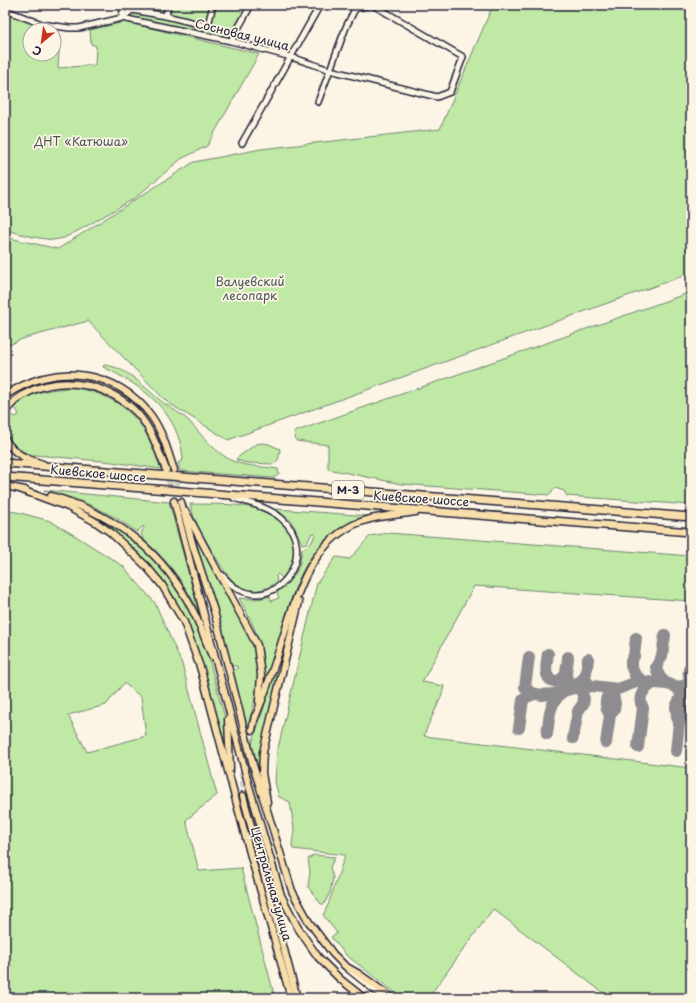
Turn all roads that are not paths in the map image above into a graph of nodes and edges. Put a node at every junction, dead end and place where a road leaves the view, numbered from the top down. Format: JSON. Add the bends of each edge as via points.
{"nodes":[{"id":1,"x":124,"y":5,"type":"edge"},
{"id":2,"x":168,"y":5,"type":"edge"},
{"id":3,"x":213,"y":5,"type":"edge"},
{"id":4,"x":251,"y":5,"type":"edge"},
{"id":5,"x":320,"y":5,"type":"edge"},
{"id":6,"x":369,"y":5,"type":"edge"},
{"id":7,"x":373,"y":5,"type":"edge"},
{"id":8,"x":5,"y":10,"type":"edge"},
{"id":9,"x":166,"y":16,"type":"junction"},
{"id":10,"x":122,"y":18,"type":"junction"},
{"id":11,"x":231,"y":41,"type":"junction"},
{"id":12,"x":291,"y":57,"type":"junction"},
{"id":13,"x":330,"y":70,"type":"junction"},
{"id":14,"x":318,"y":102,"type":"dead end"},
{"id":15,"x":242,"y":143,"type":"dead end"},
{"id":16,"x":5,"y":396,"type":"edge"},
{"id":17,"x":5,"y":413,"type":"edge"},
{"id":18,"x":5,"y":439,"type":"edge"},
{"id":19,"x":5,"y":463,"type":"edge"},
{"id":20,"x":54,"y":467,"type":"junction"},
{"id":21,"x":166,"y":470,"type":"tunnel mouth"},
{"id":22,"x":174,"y":470,"type":"tunnel mouth"},
{"id":23,"x":5,"y":477,"type":"edge"},
{"id":24,"x":5,"y":486,"type":"edge"},
{"id":25,"x":22,"y":490,"type":"junction"},
{"id":26,"x":227,"y":496,"type":"junction"},
{"id":27,"x":174,"y":501,"type":"tunnel mouth"},
{"id":28,"x":428,"y":510,"type":"junction"},
{"id":29,"x":691,"y":517,"type":"edge"},
{"id":30,"x":691,"y":532,"type":"edge"},
{"id":31,"x":219,"y":573,"type":"junction"},
{"id":32,"x":305,"y":577,"type":"junction"},
{"id":33,"x":220,"y":674,"type":"junction"},
{"id":34,"x":227,"y":702,"type":"junction"},
{"id":35,"x":255,"y":718,"type":"junction"},
{"id":36,"x":252,"y":730,"type":"tunnel mouth"},
{"id":37,"x":230,"y":777,"type":"junction"},
{"id":38,"x":243,"y":796,"type":"tunnel mouth"},
{"id":39,"x":269,"y":818,"type":"junction"},
{"id":40,"x":345,"y":966,"type":"junction"},
{"id":41,"x":291,"y":998,"type":"edge"},
{"id":42,"x":297,"y":998,"type":"edge"},
{"id":43,"x":364,"y":998,"type":"edge"},
{"id":44,"x":384,"y":998,"type":"edge"},
{"id":45,"x":392,"y":998,"type":"edge"}],
"edges":[{"from":1,"to":10,"type":"street"},
{"from":2,"to":9,"type":"street"},
{"from":3,"to":9,"type":"street","via":[[209,21],[203,25]]},
{"from":4,"to":11,"type":"street"},
{"from":5,"to":12,"type":"street"},
{"from":6,"to":13,"type":"street","via":[[355,9]]},
{"from":7,"to":13,"type":"street","name":"Сосновая улица","via":[[463,57],[450,92],[437,97]]},
{"from":8,"to":10,"type":"street","name":"Сосновая улица","via":[[42,24],[69,28]]},
{"from":9,"to":10,"type":"street","via":[[132,10]]},
{"from":10,"to":11,"type":"street","name":"Сосновая улица"},
{"from":11,"to":12,"type":"street","name":"Сосновая улица"},
{"from":12,"to":13,"type":"street","name":"Сосновая улица"},
{"from":12,"to":15,"type":"street"},
{"from":13,"to":14,"type":"street"},
{"from":16,"to":22,"type":"main road","via":[[31,381],[54,375],[83,375],[110,383],[133,398],[152,417]]},
{"from":17,"to":21,"type":"main road","via":[[12,403],[22,396],[49,385],[78,384],[102,390],[120,400],[142,420],[156,443]]},
{"from":18,"to":20,"type":"main road","via":[[10,448],[21,456]]},
{"from":19,"to":20,"type":"highway","name":"Киевское шоссе","number":"М-3"},
{"from":20,"to":29,"type":"highway","name":"Киевское шоссе","number":"М-3"},
{"from":23,"to":26,"type":"highway","name":"Киевское шоссе","number":"М-3"},
{"from":24,"to":25,"type":"main road"},
{"from":25,"to":33,"type":"main road","via":[[59,498],[88,509],[120,527],[142,544],[163,565],[186,598]]},
{"from":25,"to":37,"type":"main road","name":"Центральная улица","via":[[63,505],[106,529],[127,546],[162,585],[184,622],[201,670]]},
{"from":26,"to":28,"type":"highway","name":"Киевское шоссе","number":"М-3"},
{"from":26,"to":31,"type":"street","via":[[267,509],[283,519],[294,535],[297,556],[288,577],[279,586],[268,591],[241,591]]},
{"from":27,"to":33,"type":"main road"},
{"from":28,"to":30,"type":"highway","name":"Киевское шоссе","number":"М-3"},
{"from":28,"to":32,"type":"main road","via":[[372,519],[351,527],[323,548]]},
{"from":31,"to":35,"type":"main road","via":[[257,645],[261,683]]},
{"from":31,"to":39,"type":"main road","via":[[181,502],[214,611]]},
{"from":32,"to":35,"type":"main road"},
{"from":32,"to":39,"type":"main road","via":[[263,752],[262,776]]},
{"from":33,"to":34,"type":"main road"},
{"from":34,"to":37,"type":"main road"},
{"from":34,"to":43,"type":"main road","via":[[268,854],[284,901],[298,928],[318,957]]},
{"from":35,"to":36,"type":"main road"},
{"from":37,"to":41,"type":"main road","name":"Центральная улица"},
{"from":38,"to":42,"type":"main road","name":"Центральная улица"},
{"from":39,"to":40,"type":"main road","via":[[286,874],[301,910],[320,938]]},
{"from":40,"to":44,"type":"street"},
{"from":40,"to":45,"type":"main road"}]}
